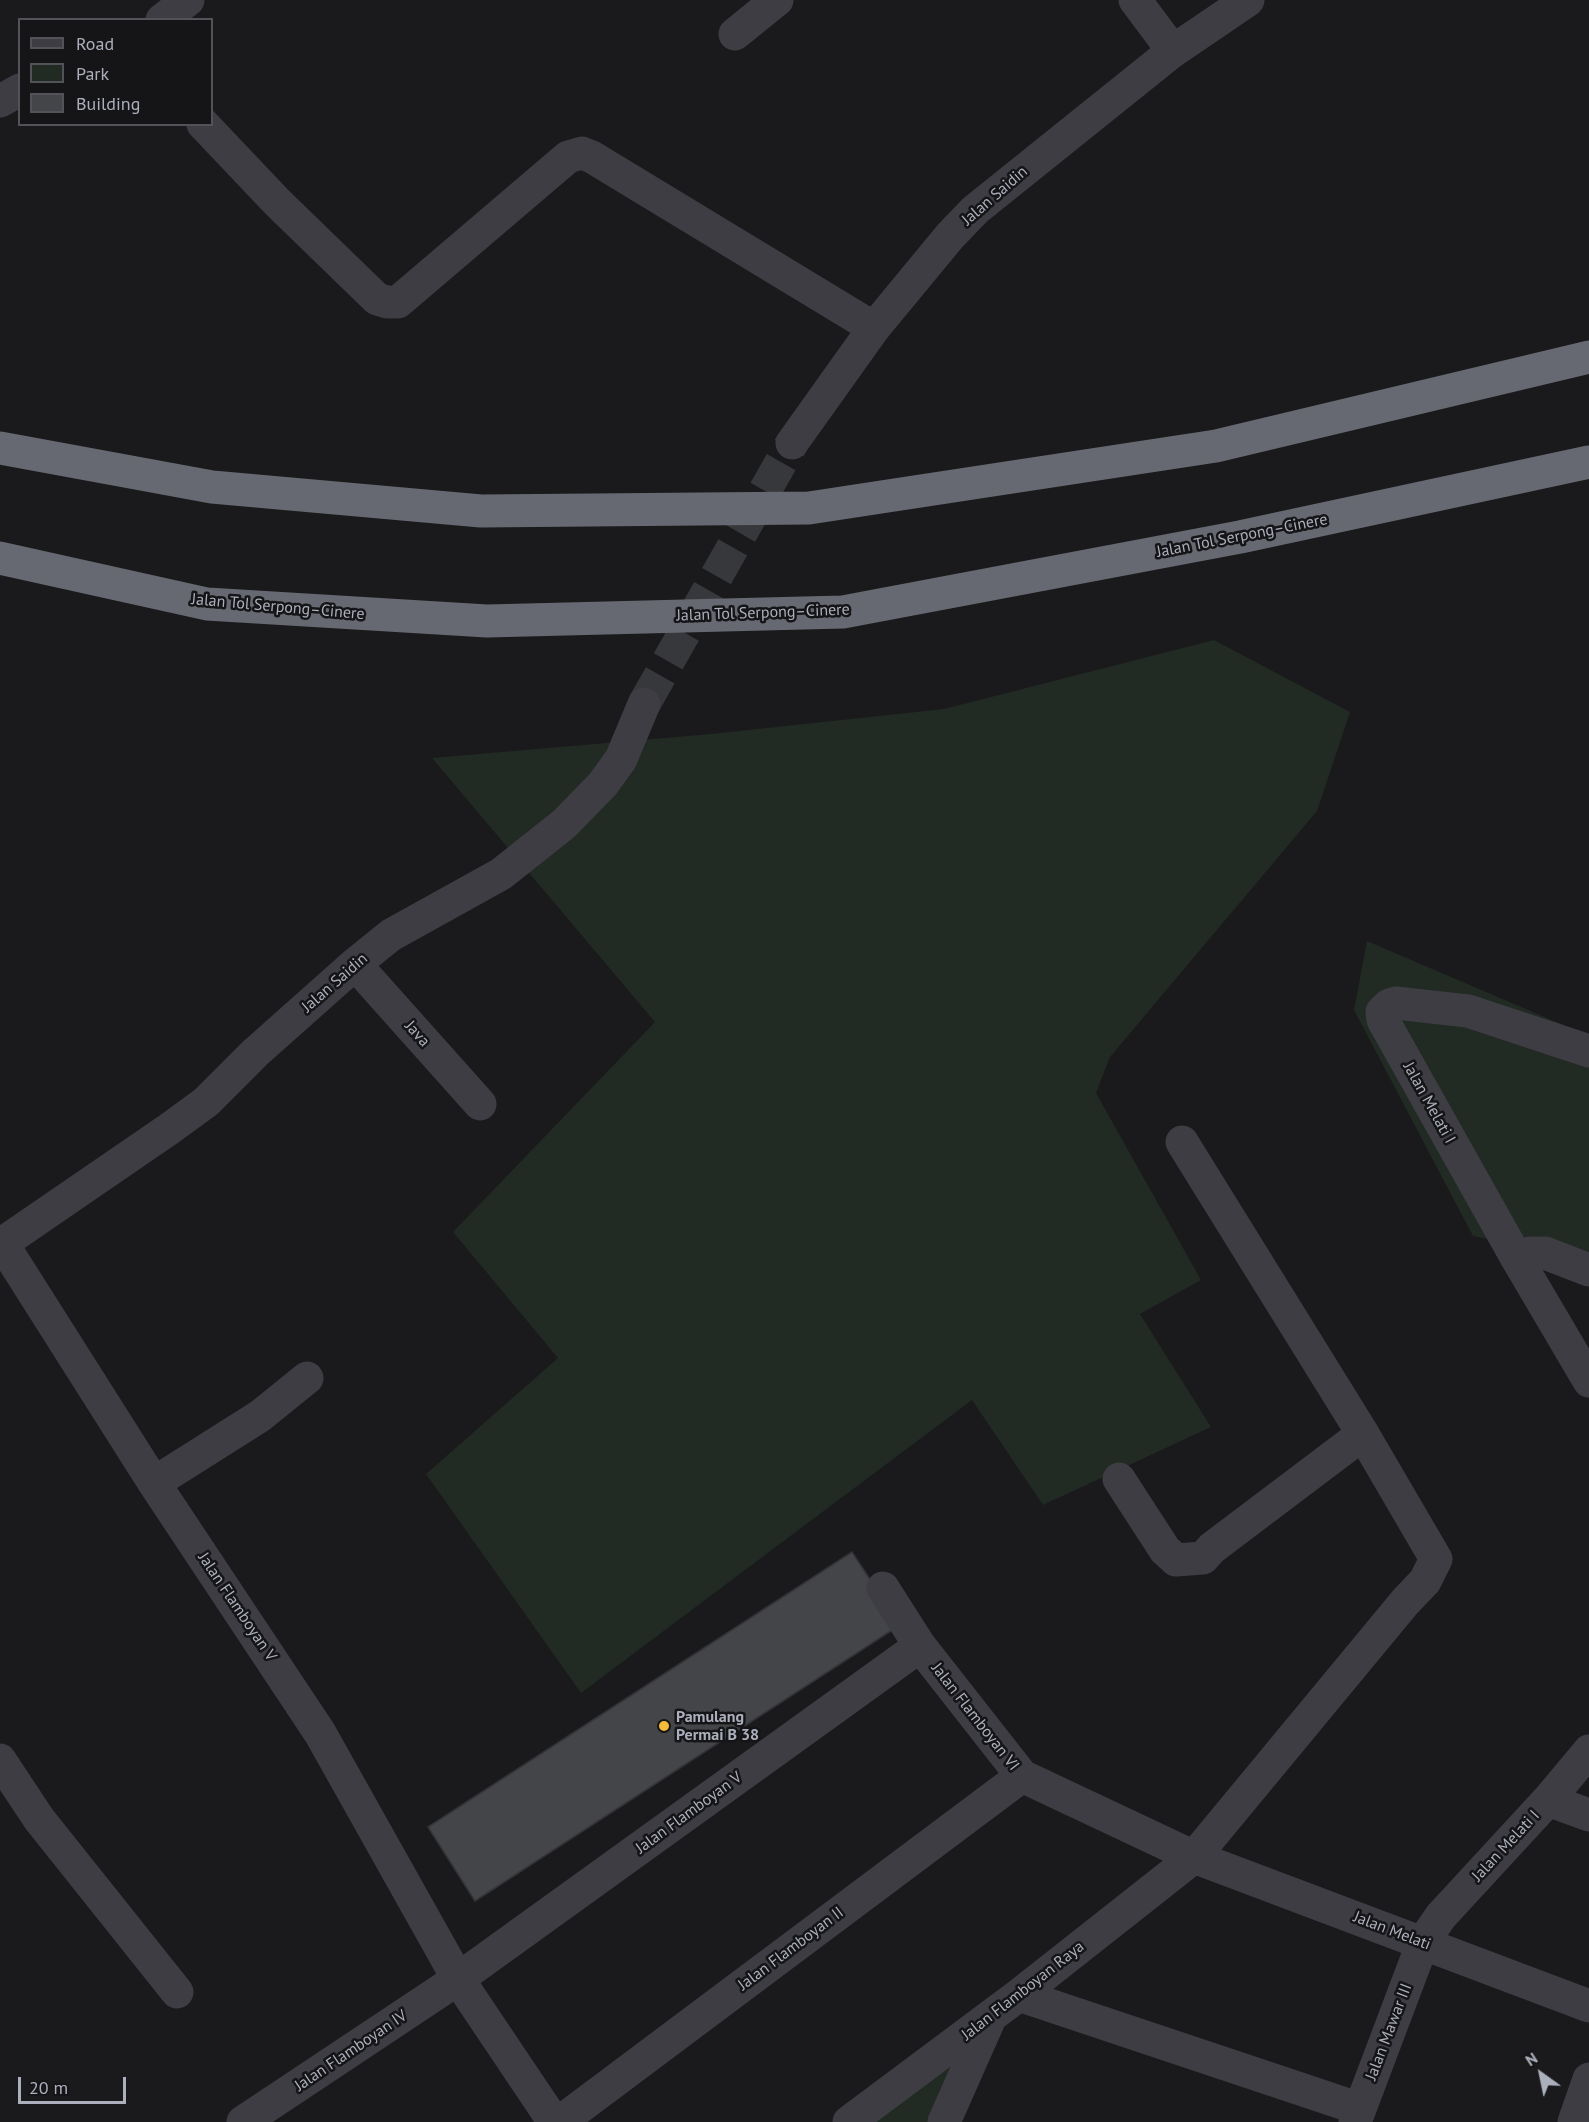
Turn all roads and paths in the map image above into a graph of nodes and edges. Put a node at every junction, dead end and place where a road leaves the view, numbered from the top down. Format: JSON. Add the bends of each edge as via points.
{"nodes":[{"id":1,"x":188,"y":0,"type":"edge"},
{"id":2,"x":777,"y":0,"type":"edge"},
{"id":3,"x":1135,"y":0,"type":"edge"},
{"id":4,"x":1248,"y":0,"type":"edge"},
{"id":5,"x":165,"y":18,"type":"edge"},
{"id":6,"x":735,"y":34,"type":"dead end"},
{"id":7,"x":1173,"y":51,"type":"junction"},
{"id":8,"x":18,"y":91,"type":"edge"},
{"id":9,"x":0,"y":101,"type":"edge"},
{"id":10,"x":206,"y":126,"type":"edge"},
{"id":11,"x":874,"y":328,"type":"junction"},
{"id":12,"x":1589,"y":357,"type":"edge"},
{"id":13,"x":792,"y":443,"type":"tunnel mouth"},
{"id":14,"x":0,"y":448,"type":"edge"},
{"id":15,"x":1589,"y":462,"type":"edge"},
{"id":16,"x":0,"y":558,"type":"edge"},
{"id":17,"x":644,"y":704,"type":"tunnel mouth"},
{"id":18,"x":354,"y":964,"type":"junction"},
{"id":19,"x":1589,"y":1052,"type":"edge"},
{"id":20,"x":480,"y":1104,"type":"dead end"},
{"id":21,"x":1182,"y":1142,"type":"dead end"},
{"id":22,"x":1,"y":1244,"type":"edge"},
{"id":23,"x":1516,"y":1257,"type":"junction"},
{"id":24,"x":1589,"y":1270,"type":"edge"},
{"id":25,"x":307,"y":1378,"type":"dead end"},
{"id":26,"x":1589,"y":1381,"type":"edge"},
{"id":27,"x":1363,"y":1434,"type":"junction"},
{"id":28,"x":1119,"y":1479,"type":"dead end"},
{"id":29,"x":154,"y":1482,"type":"junction"},
{"id":30,"x":883,"y":1588,"type":"dead end"},
{"id":31,"x":920,"y":1646,"type":"junction"},
{"id":32,"x":1589,"y":1751,"type":"edge"},
{"id":33,"x":0,"y":1760,"type":"edge"},
{"id":34,"x":1022,"y":1776,"type":"junction"},
{"id":35,"x":1548,"y":1800,"type":"junction"},
{"id":36,"x":1589,"y":1815,"type":"edge"},
{"id":37,"x":1194,"y":1857,"type":"junction"},
{"id":38,"x":1423,"y":1942,"type":"junction"},
{"id":39,"x":458,"y":1979,"type":"junction"},
{"id":40,"x":177,"y":1992,"type":"dead end"},
{"id":41,"x":1019,"y":1995,"type":"junction"},
{"id":42,"x":1589,"y":2006,"type":"edge"},
{"id":43,"x":991,"y":2016,"type":"junction"},
{"id":44,"x":1589,"y":2079,"type":"edge"},
{"id":45,"x":1358,"y":2115,"type":"edge"},
{"id":46,"x":243,"y":2122,"type":"edge"},
{"id":47,"x":554,"y":2122,"type":"edge"},
{"id":48,"x":560,"y":2122,"type":"edge"},
{"id":49,"x":849,"y":2122,"type":"edge"},
{"id":50,"x":944,"y":2122,"type":"edge"},
{"id":51,"x":1574,"y":2122,"type":"edge"}],
"edges":[{"from":1,"to":5,"type":"street"},
{"from":2,"to":6,"type":"street"},
{"from":3,"to":7,"type":"street"},
{"from":4,"to":7,"type":"street","name":"Jalan Saidin"},
{"from":7,"to":11,"type":"street","name":"Jalan Saidin","via":[[975,210]]},
{"from":8,"to":9,"type":"street"},
{"from":10,"to":11,"type":"street","via":[[377,299],[398,302],[568,157],[582,153]]},
{"from":11,"to":13,"type":"street","name":"Jalan Saidin"},
{"from":12,"to":14,"type":"highway","via":[[1216,446],[809,508],[481,511],[212,487]]},
{"from":15,"to":16,"type":"highway","name":"Jalan Tol Serpong–Cinere","via":[[1240,537],[843,612],[488,621],[230,606]]},
{"from":17,"to":18,"type":"street","name":"Jalan Saidin","via":[[621,759],[564,824],[501,874],[391,935]]},
{"from":18,"to":20,"type":"street","name":"Java"},
{"from":18,"to":22,"type":"street","name":"Jalan Saidin","via":[[206,1102]]},
{"from":19,"to":23,"type":"street","name":"Jalan Melati I","via":[[1468,1011],[1396,1003],[1382,1012]]},
{"from":21,"to":27,"type":"street"},
{"from":22,"to":29,"type":"street","name":"Jalan Flamboyan V"},
{"from":23,"to":24,"type":"street","via":[[1545,1253]]},
{"from":23,"to":26,"type":"street","name":"Jalan Melati I"},
{"from":25,"to":29,"type":"street","via":[[260,1416]]},
{"from":27,"to":28,"type":"street","via":[[1203,1558],[1176,1560],[1165,1550]]},
{"from":27,"to":37,"type":"street","name":"Jalan Flamboyan Raya","via":[[1436,1559],[1425,1581]]},
{"from":29,"to":39,"type":"street","name":"Jalan Flamboyan V","via":[[320,1733]]},
{"from":30,"to":31,"type":"street","name":"Jalan Flamboyan VI"},
{"from":31,"to":34,"type":"street","name":"Jalan Flamboyan VI"},
{"from":31,"to":39,"type":"street","name":"Jalan Flamboyan V"},
{"from":32,"to":35,"type":"street","name":"Jalan Melati I"},
{"from":33,"to":40,"type":"street","via":[[39,1819]]},
{"from":34,"to":37,"type":"street","name":"Jalan Flamboyan VI"},
{"from":34,"to":48,"type":"street","name":"Jalan Flamboyan II"},
{"from":35,"to":36,"type":"street"},
{"from":35,"to":38,"type":"street","name":"Jalan Melati I","via":[[1441,1916]]},
{"from":37,"to":38,"type":"street","name":"Jalan Melati"},
{"from":37,"to":41,"type":"street","name":"Jalan Flamboyan Raya"},
{"from":38,"to":42,"type":"street","name":"Jalan Melati"},
{"from":38,"to":45,"type":"street","name":"Jalan Mawar III"},
{"from":39,"to":46,"type":"street","name":"Jalan Flamboyan IV"},
{"from":39,"to":47,"type":"street","name":"Jalan Flamboyan V"},
{"from":41,"to":43,"type":"street","name":"Jalan Flamboyan Raya"},
{"from":41,"to":45,"type":"street"},
{"from":43,"to":49,"type":"street","name":"Jalan Flamboyan Raya"},
{"from":43,"to":50,"type":"street"},
{"from":44,"to":51,"type":"street"}]}
